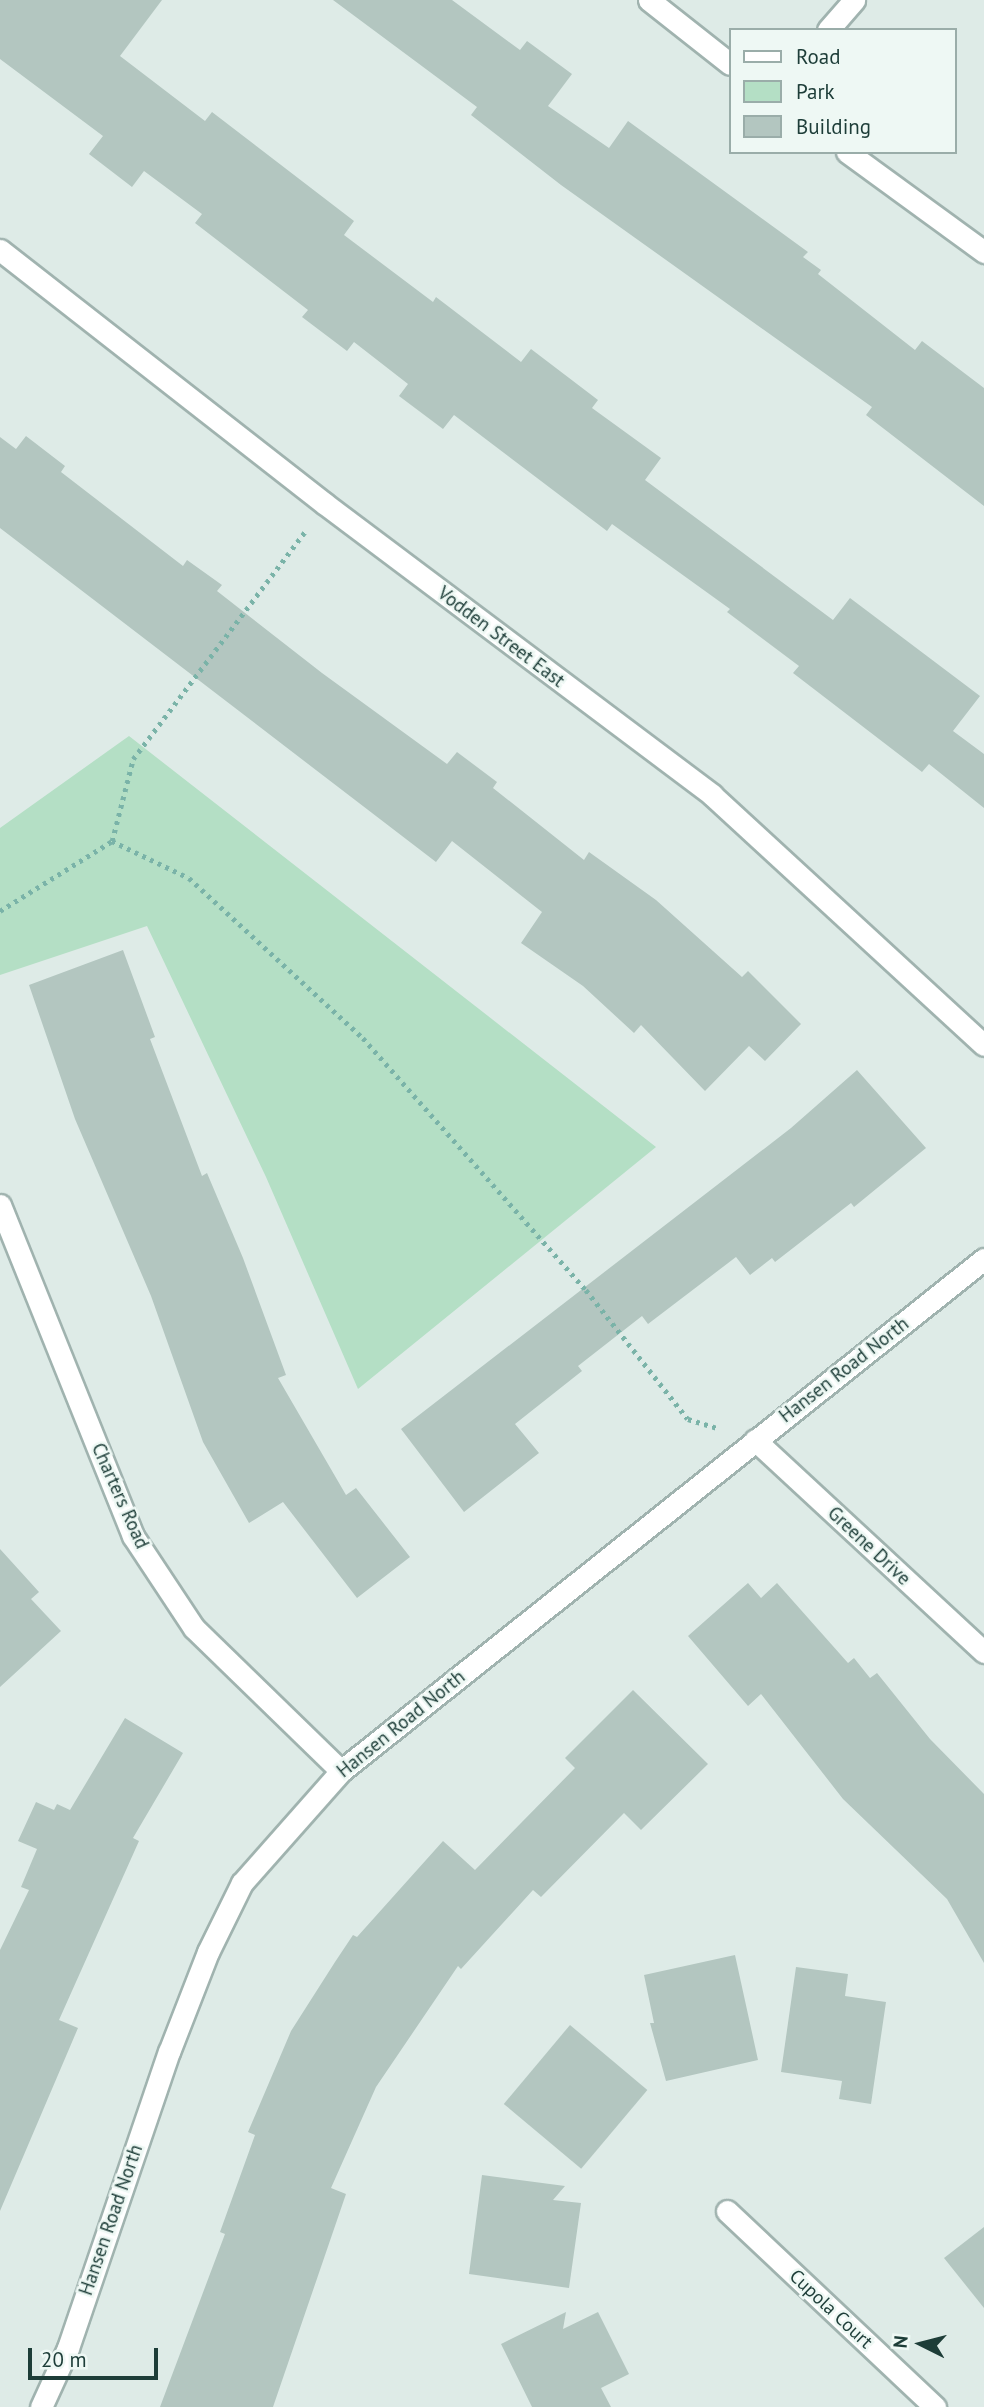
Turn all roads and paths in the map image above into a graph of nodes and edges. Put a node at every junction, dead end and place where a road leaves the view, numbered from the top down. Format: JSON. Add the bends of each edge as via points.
{"nodes":[{"id":1,"x":649,"y":0,"type":"edge"},
{"id":2,"x":854,"y":0,"type":"edge"},
{"id":3,"x":830,"y":28,"type":"edge"},
{"id":4,"x":729,"y":63,"type":"edge"},
{"id":5,"x":850,"y":154,"type":"edge"},
{"id":6,"x":0,"y":250,"type":"edge"},
{"id":7,"x":984,"y":252,"type":"edge"},
{"id":8,"x":326,"y":505,"type":"junction"},
{"id":9,"x":112,"y":841,"type":"junction"},
{"id":10,"x":0,"y":911,"type":"edge"},
{"id":11,"x":984,"y":1045,"type":"edge"},
{"id":12,"x":0,"y":1205,"type":"edge"},
{"id":13,"x":984,"y":1259,"type":"edge"},
{"id":14,"x":755,"y":1440,"type":"junction"},
{"id":15,"x":984,"y":1652,"type":"edge"},
{"id":16,"x":341,"y":1771,"type":"junction"},
{"id":17,"x":727,"y":2211,"type":"dead end"},
{"id":18,"x":41,"y":2407,"type":"edge"},
{"id":19,"x":935,"y":2407,"type":"edge"}],
"edges":[{"from":1,"to":4,"type":"street"},
{"from":2,"to":3,"type":"street"},
{"from":5,"to":7,"type":"street"},
{"from":6,"to":8,"type":"street","name":"Vodden Street East"},
{"from":8,"to":9,"type":"path","via":[[133,759]]},
{"from":8,"to":11,"type":"street","name":"Vodden Street East","via":[[712,795]]},
{"from":9,"to":10,"type":"path"},
{"from":9,"to":14,"type":"path","via":[[200,887],[363,1038],[577,1280],[688,1419]]},
{"from":12,"to":16,"type":"street","name":"Charters Road","via":[[133,1536],[194,1628]]},
{"from":13,"to":14,"type":"street","name":"Hansen Road North"},
{"from":14,"to":15,"type":"street","name":"Greene Drive"},
{"from":14,"to":16,"type":"street","name":"Hansen Road North"},
{"from":16,"to":18,"type":"street","name":"Hansen Road North","via":[[242,1883],[208,1952],[68,2348]]},
{"from":17,"to":19,"type":"street","name":"Cupola Court"}]}
